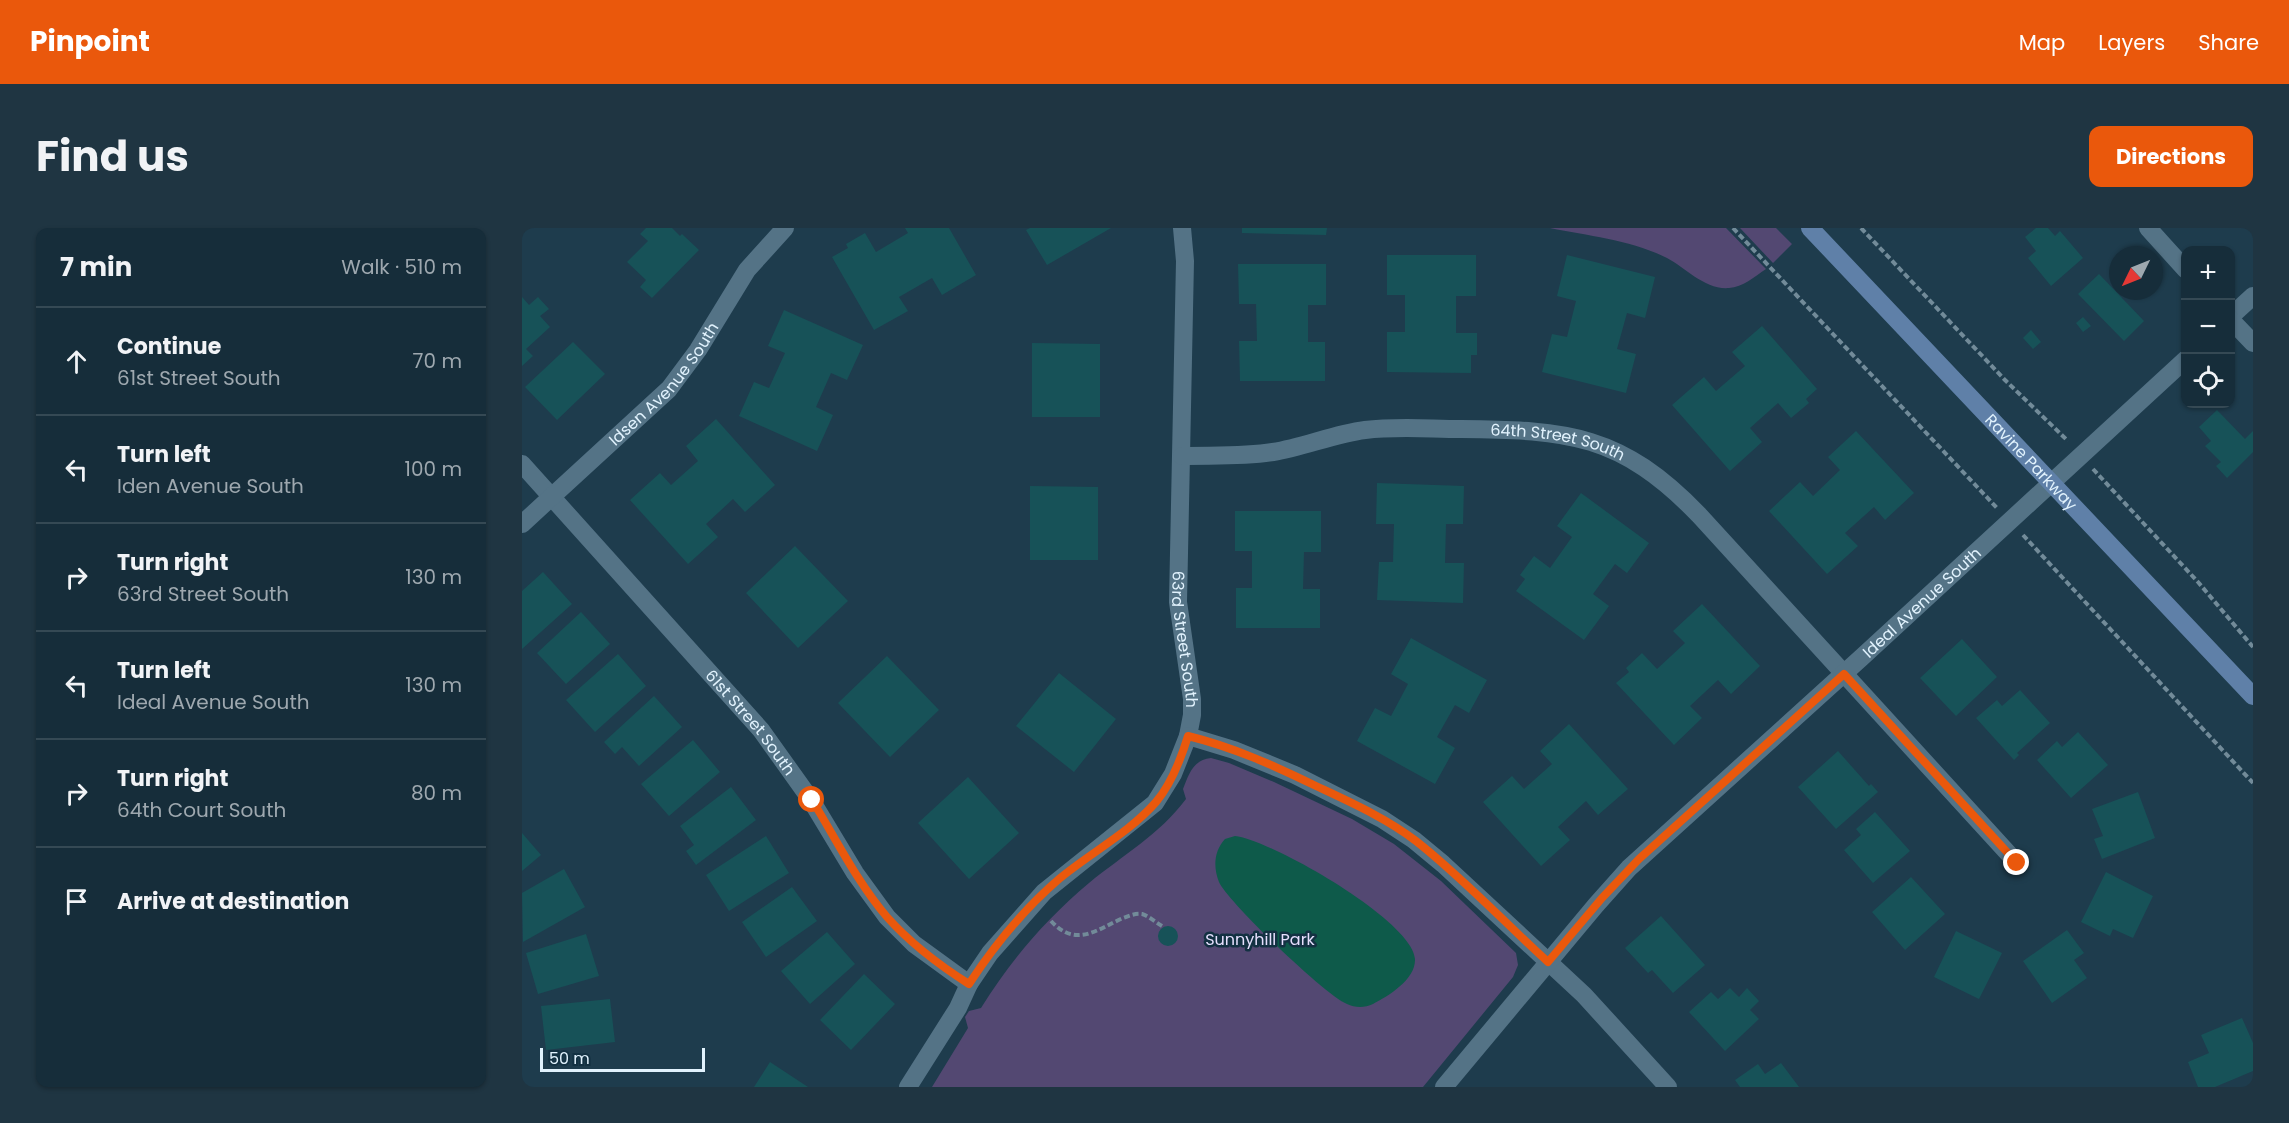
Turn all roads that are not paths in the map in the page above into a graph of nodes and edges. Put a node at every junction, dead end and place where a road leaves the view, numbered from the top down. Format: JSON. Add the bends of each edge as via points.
{"nodes":[{"id":1,"x":1182,"y":228,"type":"edge"},
{"id":2,"x":1810,"y":228,"type":"edge"},
{"id":3,"x":2148,"y":228,"type":"edge"},
{"id":4,"x":772,"y":232,"type":"edge"},
{"id":5,"x":2181,"y":264,"type":"edge"},
{"id":6,"x":2253,"y":296,"type":"edge"},
{"id":7,"x":2235,"y":313,"type":"edge"},
{"id":8,"x":2235,"y":323,"type":"edge"},
{"id":9,"x":2253,"y":343,"type":"edge"},
{"id":10,"x":2181,"y":364,"type":"edge"},
{"id":11,"x":1182,"y":456,"type":"junction"},
{"id":12,"x":522,"y":464,"type":"edge"},
{"id":13,"x":2052,"y":482,"type":"junction"},
{"id":14,"x":552,"y":497,"type":"junction"},
{"id":15,"x":522,"y":524,"type":"edge"},
{"id":16,"x":1844,"y":674,"type":"junction"},
{"id":17,"x":2253,"y":696,"type":"edge"},
{"id":18,"x":1188,"y":736,"type":"junction"},
{"id":19,"x":2017,"y":863,"type":"dead end"},
{"id":20,"x":1548,"y":962,"type":"junction"},
{"id":21,"x":969,"y":984,"type":"junction"},
{"id":22,"x":908,"y":1087,"type":"edge"},
{"id":23,"x":1444,"y":1087,"type":"edge"},
{"id":24,"x":1668,"y":1087,"type":"edge"}],
"edges":[{"from":1,"to":11,"type":"street","name":"63rd Street South"},
{"from":2,"to":13,"type":"street","name":"Ravine Parkway"},
{"from":3,"to":5,"type":"street"},
{"from":4,"to":14,"type":"street","name":"Idsen Avenue South","via":[[678,379]]},
{"from":6,"to":7,"type":"street"},
{"from":8,"to":9,"type":"street"},
{"from":10,"to":13,"type":"street","name":"Ideal Avenue South"},
{"from":11,"to":16,"type":"street","name":"64th Street South","via":[[1261,454],[1344,434],[1384,429],[1532,431],[1598,444],[1634,460],[1671,487]]},
{"from":11,"to":18,"type":"street","name":"63rd Street South","via":[[1178,602],[1192,699]]},
{"from":12,"to":14,"type":"street","name":"61st Street South"},
{"from":13,"to":16,"type":"street","name":"Ideal Avenue South"},
{"from":13,"to":17,"type":"street","name":"Ravine Parkway"},
{"from":14,"to":15,"type":"street","name":"Idsen Avenue South"},
{"from":14,"to":21,"type":"street","name":"61st Street South","via":[[761,730],[812,800],[887,917],[920,949]]},
{"from":16,"to":19,"type":"street","name":"64th Street South"},
{"from":16,"to":20,"type":"street","name":"Ideal Avenue South","via":[[1639,859]]},
{"from":18,"to":20,"type":"street","via":[[1276,767],[1395,827],[1431,854]]},
{"from":18,"to":21,"type":"street","name":"63rd Street South","via":[[1170,781],[1155,803],[1044,892]]},
{"from":20,"to":23,"type":"street","name":"Ideal Avenue South"},
{"from":20,"to":24,"type":"street","via":[[1595,1006]]},
{"from":21,"to":22,"type":"street","name":"63rd Street South"}]}
